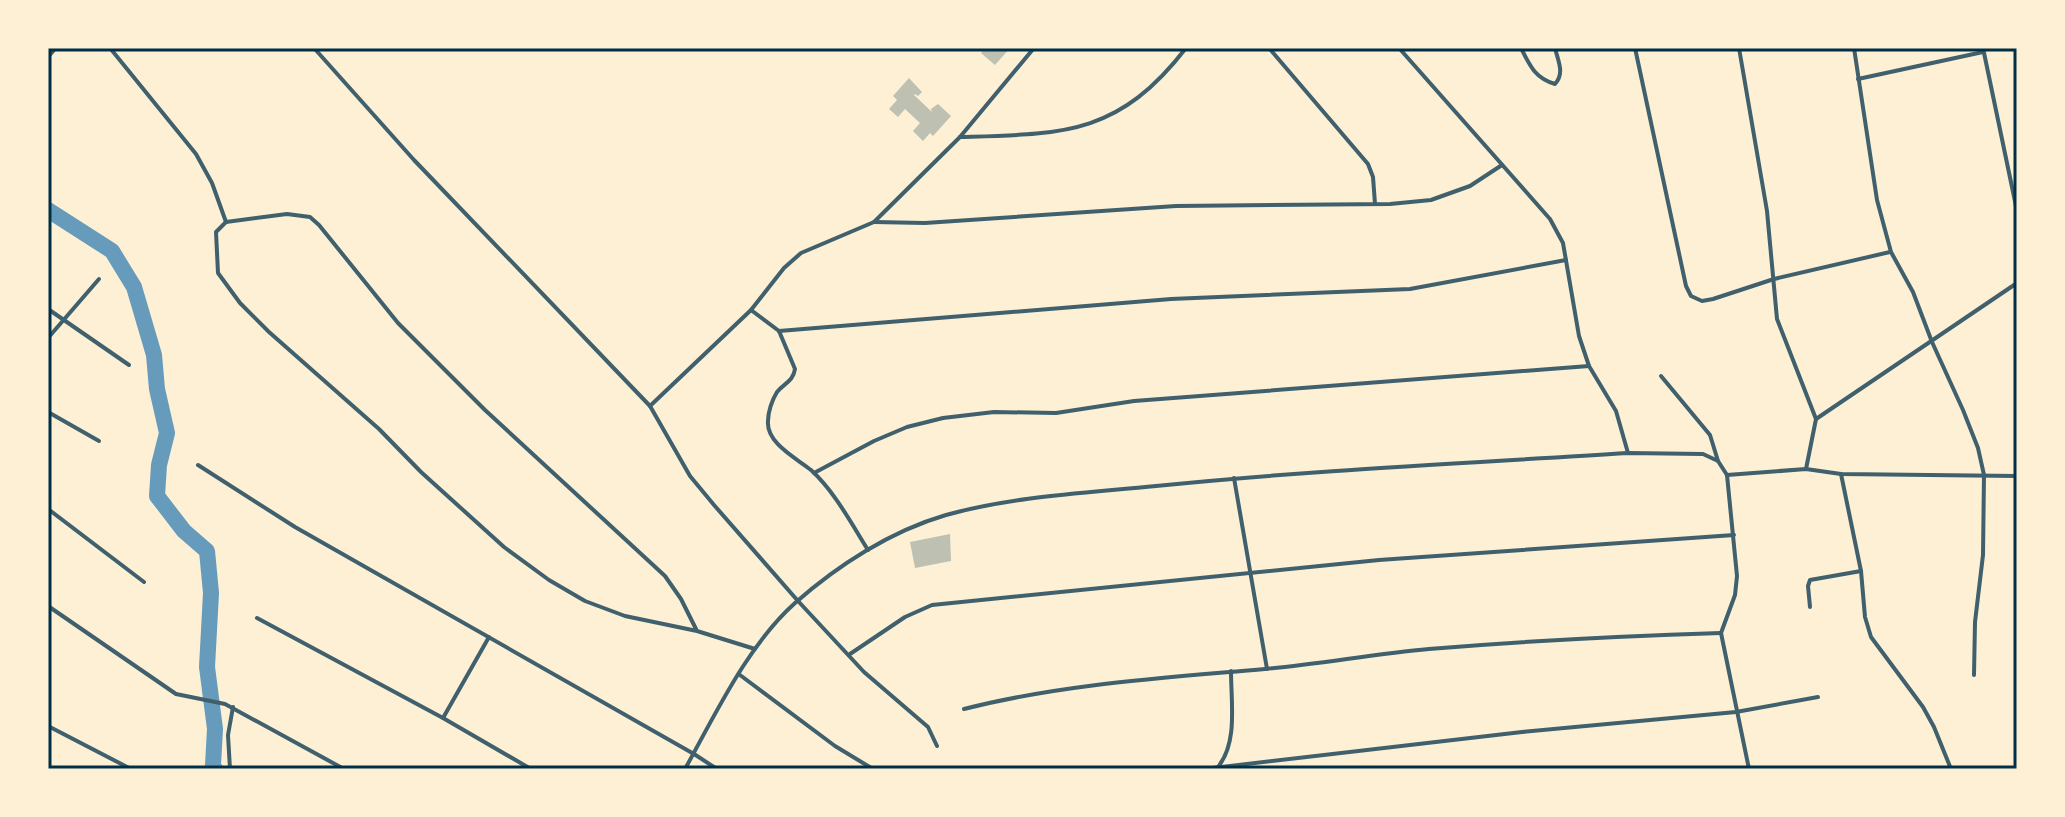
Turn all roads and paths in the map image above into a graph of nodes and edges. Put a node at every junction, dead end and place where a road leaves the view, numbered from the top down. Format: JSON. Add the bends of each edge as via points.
{"nodes":[{"id":1,"x":55,"y":48,"type":"edge"},
{"id":2,"x":110,"y":48,"type":"edge"},
{"id":3,"x":314,"y":48,"type":"edge"},
{"id":4,"x":1034,"y":48,"type":"edge"},
{"id":5,"x":1186,"y":48,"type":"edge"},
{"id":6,"x":1269,"y":48,"type":"edge"},
{"id":7,"x":1399,"y":48,"type":"edge"},
{"id":8,"x":1521,"y":48,"type":"edge"},
{"id":9,"x":1555,"y":48,"type":"edge"},
{"id":10,"x":1635,"y":48,"type":"edge"},
{"id":11,"x":1739,"y":48,"type":"edge"},
{"id":12,"x":1854,"y":48,"type":"edge"},
{"id":13,"x":1983,"y":50,"type":"edge"},
{"id":14,"x":48,"y":56,"type":"edge"},
{"id":15,"x":1858,"y":79,"type":"junction"},
{"id":16,"x":960,"y":137,"type":"junction"},
{"id":17,"x":1502,"y":165,"type":"junction"},
{"id":18,"x":1375,"y":204,"type":"junction"},
{"id":19,"x":2017,"y":211,"type":"edge"},
{"id":20,"x":226,"y":222,"type":"junction"},
{"id":21,"x":874,"y":222,"type":"junction"},
{"id":22,"x":1891,"y":252,"type":"junction"},
{"id":23,"x":1566,"y":260,"type":"junction"},
{"id":24,"x":99,"y":279,"type":"dead end"},
{"id":25,"x":1774,"y":279,"type":"junction"},
{"id":26,"x":2017,"y":283,"type":"edge"},
{"id":27,"x":48,"y":309,"type":"edge"},
{"id":28,"x":751,"y":310,"type":"junction"},
{"id":29,"x":64,"y":320,"type":"junction"},
{"id":30,"x":779,"y":331,"type":"junction"},
{"id":31,"x":48,"y":338,"type":"edge"},
{"id":32,"x":1932,"y":342,"type":"junction"},
{"id":33,"x":129,"y":365,"type":"dead end"},
{"id":34,"x":1589,"y":366,"type":"junction"},
{"id":35,"x":1661,"y":376,"type":"dead end"},
{"id":36,"x":650,"y":406,"type":"junction"},
{"id":37,"x":48,"y":412,"type":"edge"},
{"id":38,"x":1816,"y":419,"type":"junction"},
{"id":39,"x":99,"y":441,"type":"dead end"},
{"id":40,"x":1628,"y":453,"type":"junction"},
{"id":41,"x":1718,"y":461,"type":"junction"},
{"id":42,"x":198,"y":465,"type":"dead end"},
{"id":43,"x":1806,"y":469,"type":"junction"},
{"id":44,"x":814,"y":473,"type":"junction"},
{"id":45,"x":1841,"y":474,"type":"junction"},
{"id":46,"x":1727,"y":475,"type":"junction"},
{"id":47,"x":1984,"y":475,"type":"junction"},
{"id":48,"x":2017,"y":476,"type":"edge"},
{"id":49,"x":1234,"y":478,"type":"junction"},
{"id":50,"x":48,"y":509,"type":"edge"},
{"id":51,"x":1734,"y":535,"type":"junction"},
{"id":52,"x":868,"y":550,"type":"junction"},
{"id":53,"x":1251,"y":571,"type":"junction"},
{"id":54,"x":1861,"y":571,"type":"junction"},
{"id":55,"x":144,"y":582,"type":"dead end"},
{"id":56,"x":798,"y":601,"type":"junction"},
{"id":57,"x":48,"y":606,"type":"edge"},
{"id":58,"x":1810,"y":607,"type":"dead end"},
{"id":59,"x":257,"y":618,"type":"dead end"},
{"id":60,"x":697,"y":631,"type":"junction"},
{"id":61,"x":1721,"y":633,"type":"junction"},
{"id":62,"x":489,"y":637,"type":"junction"},
{"id":63,"x":755,"y":649,"type":"junction"},
{"id":64,"x":849,"y":655,"type":"junction"},
{"id":65,"x":1267,"y":669,"type":"junction"},
{"id":66,"x":1231,"y":671,"type":"junction"},
{"id":67,"x":740,"y":675,"type":"junction"},
{"id":68,"x":1974,"y":675,"type":"dead end"},
{"id":69,"x":1818,"y":697,"type":"dead end"},
{"id":70,"x":233,"y":707,"type":"junction"},
{"id":71,"x":964,"y":709,"type":"dead end"},
{"id":72,"x":1736,"y":712,"type":"junction"},
{"id":73,"x":443,"y":718,"type":"junction"},
{"id":74,"x":48,"y":726,"type":"edge"},
{"id":75,"x":937,"y":746,"type":"dead end"},
{"id":76,"x":694,"y":754,"type":"junction"},
{"id":77,"x":131,"y":769,"type":"edge"},
{"id":78,"x":230,"y":769,"type":"edge"},
{"id":79,"x":344,"y":769,"type":"edge"},
{"id":80,"x":531,"y":769,"type":"edge"},
{"id":81,"x":685,"y":769,"type":"edge"},
{"id":82,"x":717,"y":769,"type":"edge"},
{"id":83,"x":873,"y":769,"type":"edge"},
{"id":84,"x":1204,"y":769,"type":"edge"},
{"id":85,"x":1216,"y":769,"type":"edge"},
{"id":86,"x":1749,"y":769,"type":"edge"},
{"id":87,"x":1951,"y":769,"type":"edge"}],
"edges":[{"from":1,"to":14,"type":"street"},
{"from":2,"to":20,"type":"street","via":[[196,154]]},
{"from":3,"to":36,"type":"street"},
{"from":4,"to":16,"type":"street"},
{"from":5,"to":16,"type":"street","via":[[1140,98],[1109,116],[1057,132]]},
{"from":6,"to":18,"type":"street","via":[[1368,164]]},
{"from":7,"to":17,"type":"street"},
{"from":8,"to":9,"type":"street","via":[[1534,72],[1555,84],[1561,70]]},
{"from":10,"to":25,"type":"street","via":[[1691,296],[1713,299]]},
{"from":11,"to":25,"type":"street"},
{"from":12,"to":15,"type":"street"},
{"from":13,"to":15,"type":"street"},
{"from":13,"to":19,"type":"street"},
{"from":15,"to":22,"type":"street","via":[[1877,200]]},
{"from":16,"to":21,"type":"street"},
{"from":17,"to":18,"type":"street","via":[[1470,186],[1431,200]]},
{"from":17,"to":23,"type":"street","via":[[1550,219]]},
{"from":18,"to":21,"type":"street","via":[[1176,206]]},
{"from":20,"to":60,"type":"street","via":[[287,214],[310,217],[398,323],[665,576]]},
{"from":20,"to":60,"type":"street","via":[[216,232],[215,254],[229,291],[504,547],[585,601],[625,616]]},
{"from":21,"to":28,"type":"street","via":[[801,253]]},
{"from":22,"to":25,"type":"street"},
{"from":22,"to":32,"type":"street"},
{"from":23,"to":30,"type":"street","via":[[1410,289],[1171,299]]},
{"from":23,"to":34,"type":"street"},
{"from":24,"to":29,"type":"street"},
{"from":25,"to":38,"type":"street","via":[[1777,319]]},
{"from":26,"to":32,"type":"street"},
{"from":27,"to":29,"type":"street"},
{"from":28,"to":30,"type":"street"},
{"from":28,"to":36,"type":"street"},
{"from":29,"to":31,"type":"street"},
{"from":29,"to":33,"type":"street"},
{"from":30,"to":44,"type":"street","via":[[795,369],[775,396],[768,428],[772,438]]},
{"from":32,"to":38,"type":"street"},
{"from":32,"to":47,"type":"street"},
{"from":34,"to":40,"type":"street","via":[[1616,411]]},
{"from":34,"to":44,"type":"street","via":[[1134,401],[1056,413],[943,418],[874,441]]},
{"from":35,"to":41,"type":"street","via":[[1710,435]]},
{"from":36,"to":56,"type":"street","via":[[690,476]]},
{"from":37,"to":39,"type":"street"},
{"from":38,"to":43,"type":"street"},
{"from":40,"to":41,"type":"street","via":[[1689,452]]},
{"from":40,"to":49,"type":"street"},
{"from":41,"to":46,"type":"street"},
{"from":42,"to":62,"type":"street","via":[[295,527]]},
{"from":43,"to":45,"type":"street"},
{"from":43,"to":46,"type":"street"},
{"from":44,"to":52,"type":"street"},
{"from":45,"to":47,"type":"street"},
{"from":45,"to":54,"type":"street"},
{"from":46,"to":51,"type":"street"},
{"from":47,"to":48,"type":"street"},
{"from":47,"to":68,"type":"street"},
{"from":49,"to":52,"type":"street","via":[[994,505],[916,526]]},
{"from":49,"to":53,"type":"street"},
{"from":50,"to":55,"type":"street"},
{"from":51,"to":53,"type":"street"},
{"from":51,"to":61,"type":"street","via":[[1735,595]]},
{"from":52,"to":56,"type":"street"},
{"from":53,"to":64,"type":"street","via":[[932,605]]},
{"from":53,"to":65,"type":"street"},
{"from":54,"to":58,"type":"street","via":[[1810,580]]},
{"from":54,"to":87,"type":"street","via":[[1871,637],[1923,707]]},
{"from":56,"to":63,"type":"street"},
{"from":56,"to":64,"type":"street"},
{"from":57,"to":70,"type":"street","via":[[176,694]]},
{"from":59,"to":73,"type":"street"},
{"from":60,"to":63,"type":"street"},
{"from":61,"to":65,"type":"street","via":[[1567,638]]},
{"from":61,"to":72,"type":"street"},
{"from":62,"to":73,"type":"street"},
{"from":62,"to":76,"type":"street"},
{"from":63,"to":67,"type":"street"},
{"from":64,"to":75,"type":"street","via":[[928,727]]},
{"from":65,"to":66,"type":"street"},
{"from":66,"to":71,"type":"street","via":[[1018,695]]},
{"from":66,"to":85,"type":"street","via":[[1230,740],[1227,756]]},
{"from":67,"to":76,"type":"street"},
{"from":67,"to":83,"type":"street"},
{"from":69,"to":72,"type":"street"},
{"from":70,"to":78,"type":"street"},
{"from":70,"to":79,"type":"street"},
{"from":72,"to":85,"type":"street"},
{"from":72,"to":86,"type":"street"},
{"from":73,"to":80,"type":"street"},
{"from":74,"to":77,"type":"street"},
{"from":76,"to":81,"type":"street"},
{"from":76,"to":82,"type":"street"},
{"from":84,"to":85,"type":"street"}]}
